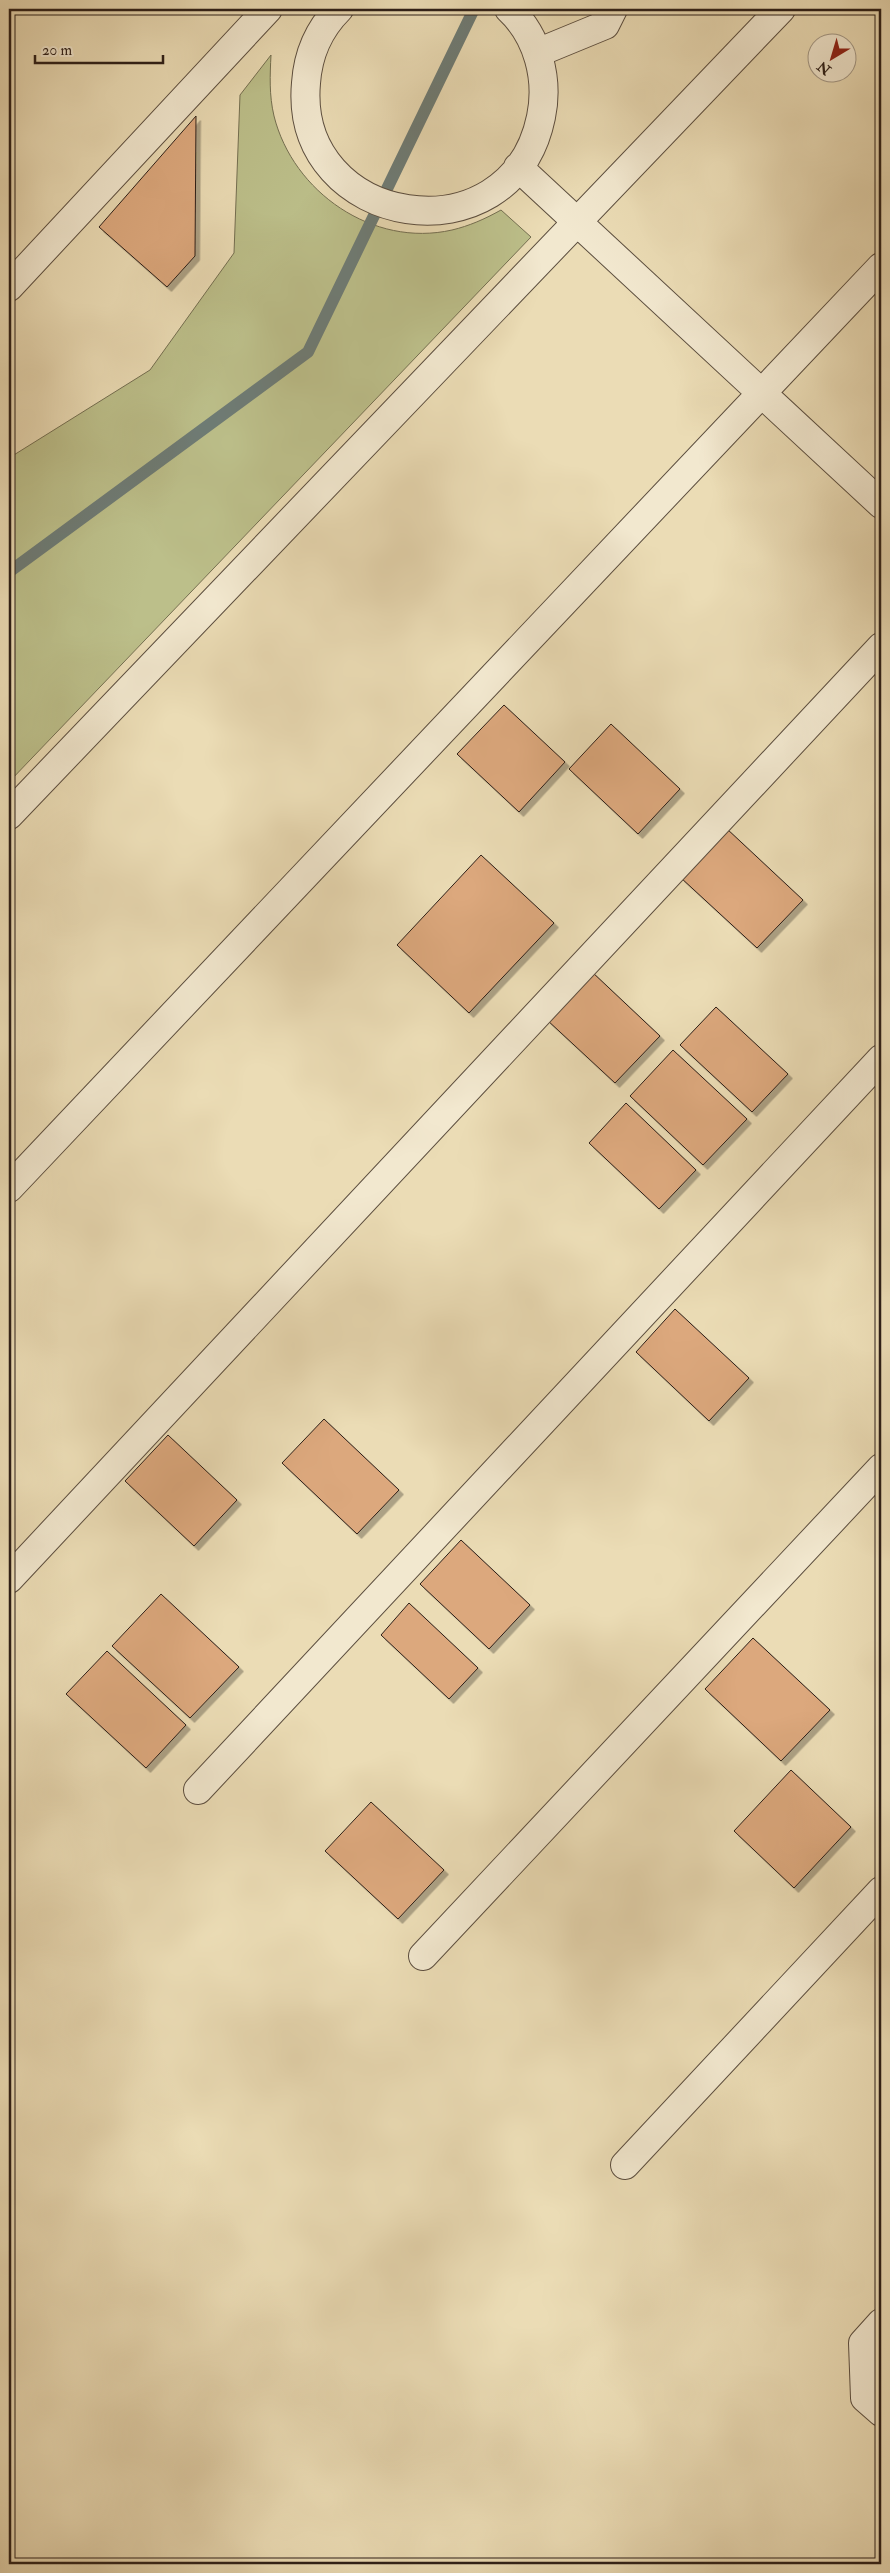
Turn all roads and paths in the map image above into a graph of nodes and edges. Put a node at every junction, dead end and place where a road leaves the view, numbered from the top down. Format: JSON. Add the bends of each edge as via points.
{"nodes":[{"id":1,"x":268,"y":9,"type":"edge"},
{"id":2,"x":339,"y":9,"type":"edge"},
{"id":3,"x":510,"y":9,"type":"edge"},
{"id":4,"x":613,"y":9,"type":"edge"},
{"id":5,"x":782,"y":9,"type":"edge"},
{"id":6,"x":538,"y":53,"type":"junction"},
{"id":7,"x":518,"y":167,"type":"junction"},
{"id":8,"x":577,"y":222,"type":"junction"},
{"id":9,"x":881,"y":267,"type":"edge"},
{"id":10,"x":9,"y":287,"type":"edge"},
{"id":11,"x":762,"y":393,"type":"junction"},
{"id":12,"x":881,"y":504,"type":"edge"},
{"id":13,"x":881,"y":647,"type":"edge"},
{"id":14,"x":9,"y":815,"type":"edge"},
{"id":15,"x":881,"y":1059,"type":"edge"},
{"id":16,"x":9,"y":1188,"type":"edge"},
{"id":17,"x":881,"y":1468,"type":"edge"},
{"id":18,"x":9,"y":1579,"type":"edge"},
{"id":19,"x":198,"y":1790,"type":"dead end"},
{"id":20,"x":881,"y":1891,"type":"edge"},
{"id":21,"x":423,"y":1956,"type":"dead end"},
{"id":22,"x":625,"y":2165,"type":"dead end"},
{"id":23,"x":881,"y":2323,"type":"edge"},
{"id":24,"x":881,"y":2412,"type":"edge"}],
"edges":[{"from":1,"to":10,"type":"street"},
{"from":2,"to":7,"type":"street","via":[[315,41],[304,95],[312,131],[335,172],[356,190],[381,204],[436,212],[463,206],[488,194]]},
{"from":3,"to":6,"type":"street","via":[[527,31]]},
{"from":4,"to":6,"type":"street","via":[[605,25]]},
{"from":5,"to":8,"type":"street"},
{"from":6,"to":7,"type":"street","via":[[544,102],[539,129]]},
{"from":7,"to":8,"type":"street"},
{"from":8,"to":11,"type":"street"},
{"from":8,"to":14,"type":"street"},
{"from":9,"to":11,"type":"street"},
{"from":11,"to":12,"type":"street"},
{"from":11,"to":16,"type":"street"},
{"from":13,"to":18,"type":"street"},
{"from":15,"to":19,"type":"street"},
{"from":17,"to":21,"type":"street"},
{"from":20,"to":22,"type":"street"},
{"from":23,"to":24,"type":"street","via":[[863,2343],[864,2398]]}]}
